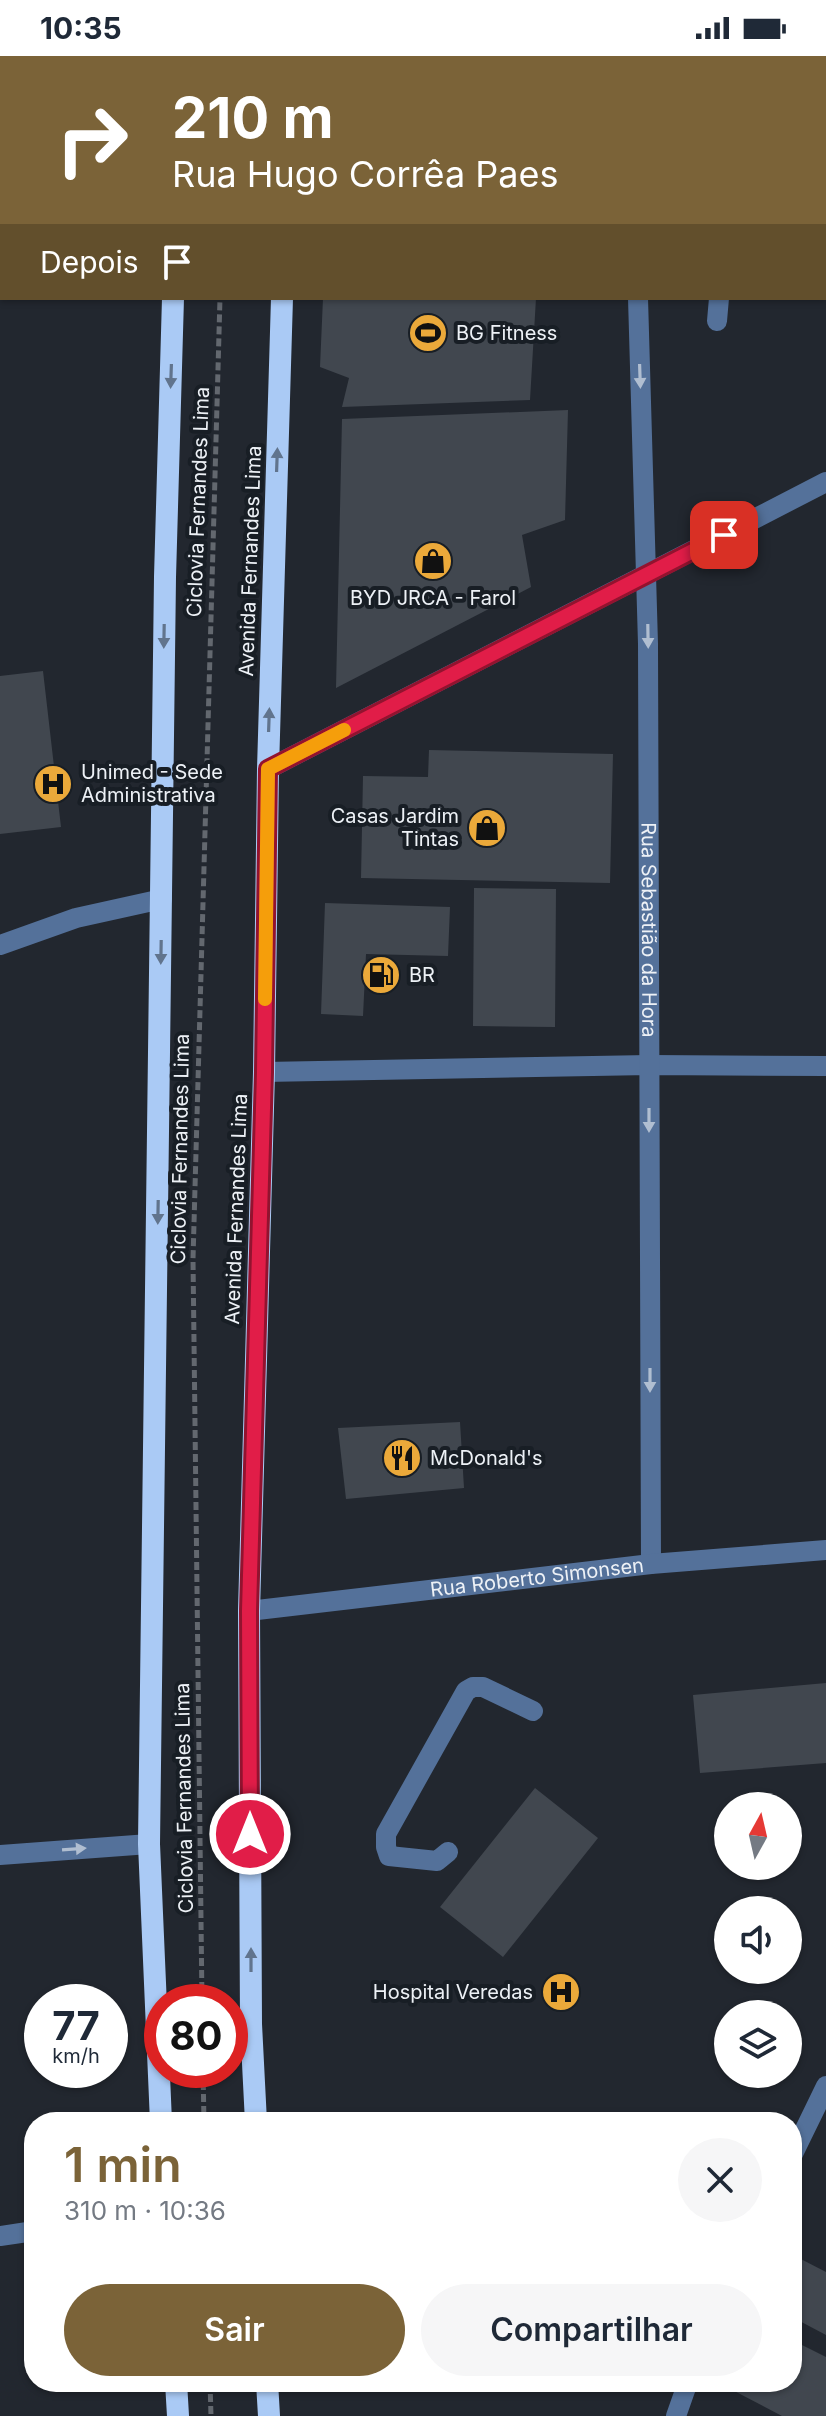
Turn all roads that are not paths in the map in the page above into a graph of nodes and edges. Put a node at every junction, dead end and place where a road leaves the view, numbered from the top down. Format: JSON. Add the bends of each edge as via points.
{"nodes":[{"id":1,"x":173,"y":300,"type":"edge"},
{"id":2,"x":282,"y":300,"type":"edge"},
{"id":3,"x":638,"y":300,"type":"edge"},
{"id":4,"x":719,"y":300,"type":"edge"},
{"id":5,"x":717,"y":321,"type":"dead end"},
{"id":6,"x":826,"y":482,"type":"edge"},
{"id":7,"x":647,"y":574,"type":"junction"},
{"id":8,"x":268,"y":769,"type":"junction"},
{"id":9,"x":162,"y":899,"type":"junction"},
{"id":10,"x":0,"y":945,"type":"edge"},
{"id":11,"x":649,"y":1065,"type":"junction"},
{"id":12,"x":826,"y":1066,"type":"edge"},
{"id":13,"x":264,"y":1072,"type":"junction"},
{"id":14,"x":826,"y":1550,"type":"edge"},
{"id":15,"x":651,"y":1564,"type":"junction"},
{"id":16,"x":249,"y":1611,"type":"junction"},
{"id":17,"x":533,"y":1711,"type":"dead end"},
{"id":18,"x":149,"y":1844,"type":"junction"},
{"id":19,"x":448,"y":1852,"type":"dead end"},
{"id":20,"x":0,"y":1855,"type":"edge"},
{"id":21,"x":826,"y":2086,"type":"edge"},
{"id":22,"x":161,"y":2112,"type":"edge"},
{"id":23,"x":255,"y":2112,"type":"edge"},
{"id":24,"x":802,"y":2135,"type":"edge"},
{"id":25,"x":24,"y":2232,"type":"edge"},
{"id":26,"x":0,"y":2236,"type":"edge"},
{"id":27,"x":177,"y":2392,"type":"edge"},
{"id":28,"x":268,"y":2392,"type":"edge"},
{"id":29,"x":684,"y":2392,"type":"edge"},
{"id":30,"x":178,"y":2416,"type":"edge"},
{"id":31,"x":269,"y":2416,"type":"edge"},
{"id":32,"x":676,"y":2416,"type":"edge"}],
"edges":[{"from":1,"to":9,"type":"highway","one_way":true},
{"from":8,"to":2,"type":"highway","name":"Avenida Fernandes Lima","one_way":true},
{"from":3,"to":7,"type":"street","name":"Rua Sebastião da Hora","one_way":true},
{"from":4,"to":5,"type":"street"},
{"from":6,"to":7,"type":"street"},
{"from":7,"to":8,"type":"street"},
{"from":7,"to":11,"type":"street","name":"Rua Sebastião da Hora","one_way":true},
{"from":8,"to":13,"type":"highway","name":"Avenida Fernandes Lima"},
{"from":9,"to":10,"type":"street","via":[[76,918]]},
{"from":9,"to":18,"type":"highway","one_way":true},
{"from":11,"to":12,"type":"street"},
{"from":11,"to":13,"type":"street"},
{"from":11,"to":15,"type":"street","name":"Rua Sebastião da Hora","one_way":true},
{"from":13,"to":16,"type":"highway","name":"Avenida Fernandes Lima"},
{"from":14,"to":15,"type":"street","name":"Rua Roberto Simonsen"},
{"from":15,"to":16,"type":"street","name":"Rua Roberto Simonsen"},
{"from":23,"to":16,"type":"highway","name":"Avenida Fernandes Lima","one_way":true},
{"from":17,"to":19,"type":"street","via":[[483,1687],[466,1691],[386,1834],[389,1856],[437,1861]]},
{"from":20,"to":18,"type":"street","one_way":true},
{"from":18,"to":22,"type":"highway"},
{"from":21,"to":24,"type":"street"},
{"from":25,"to":26,"type":"street"},
{"from":27,"to":30,"type":"highway"},
{"from":28,"to":31,"type":"highway"},
{"from":29,"to":32,"type":"street"}]}
